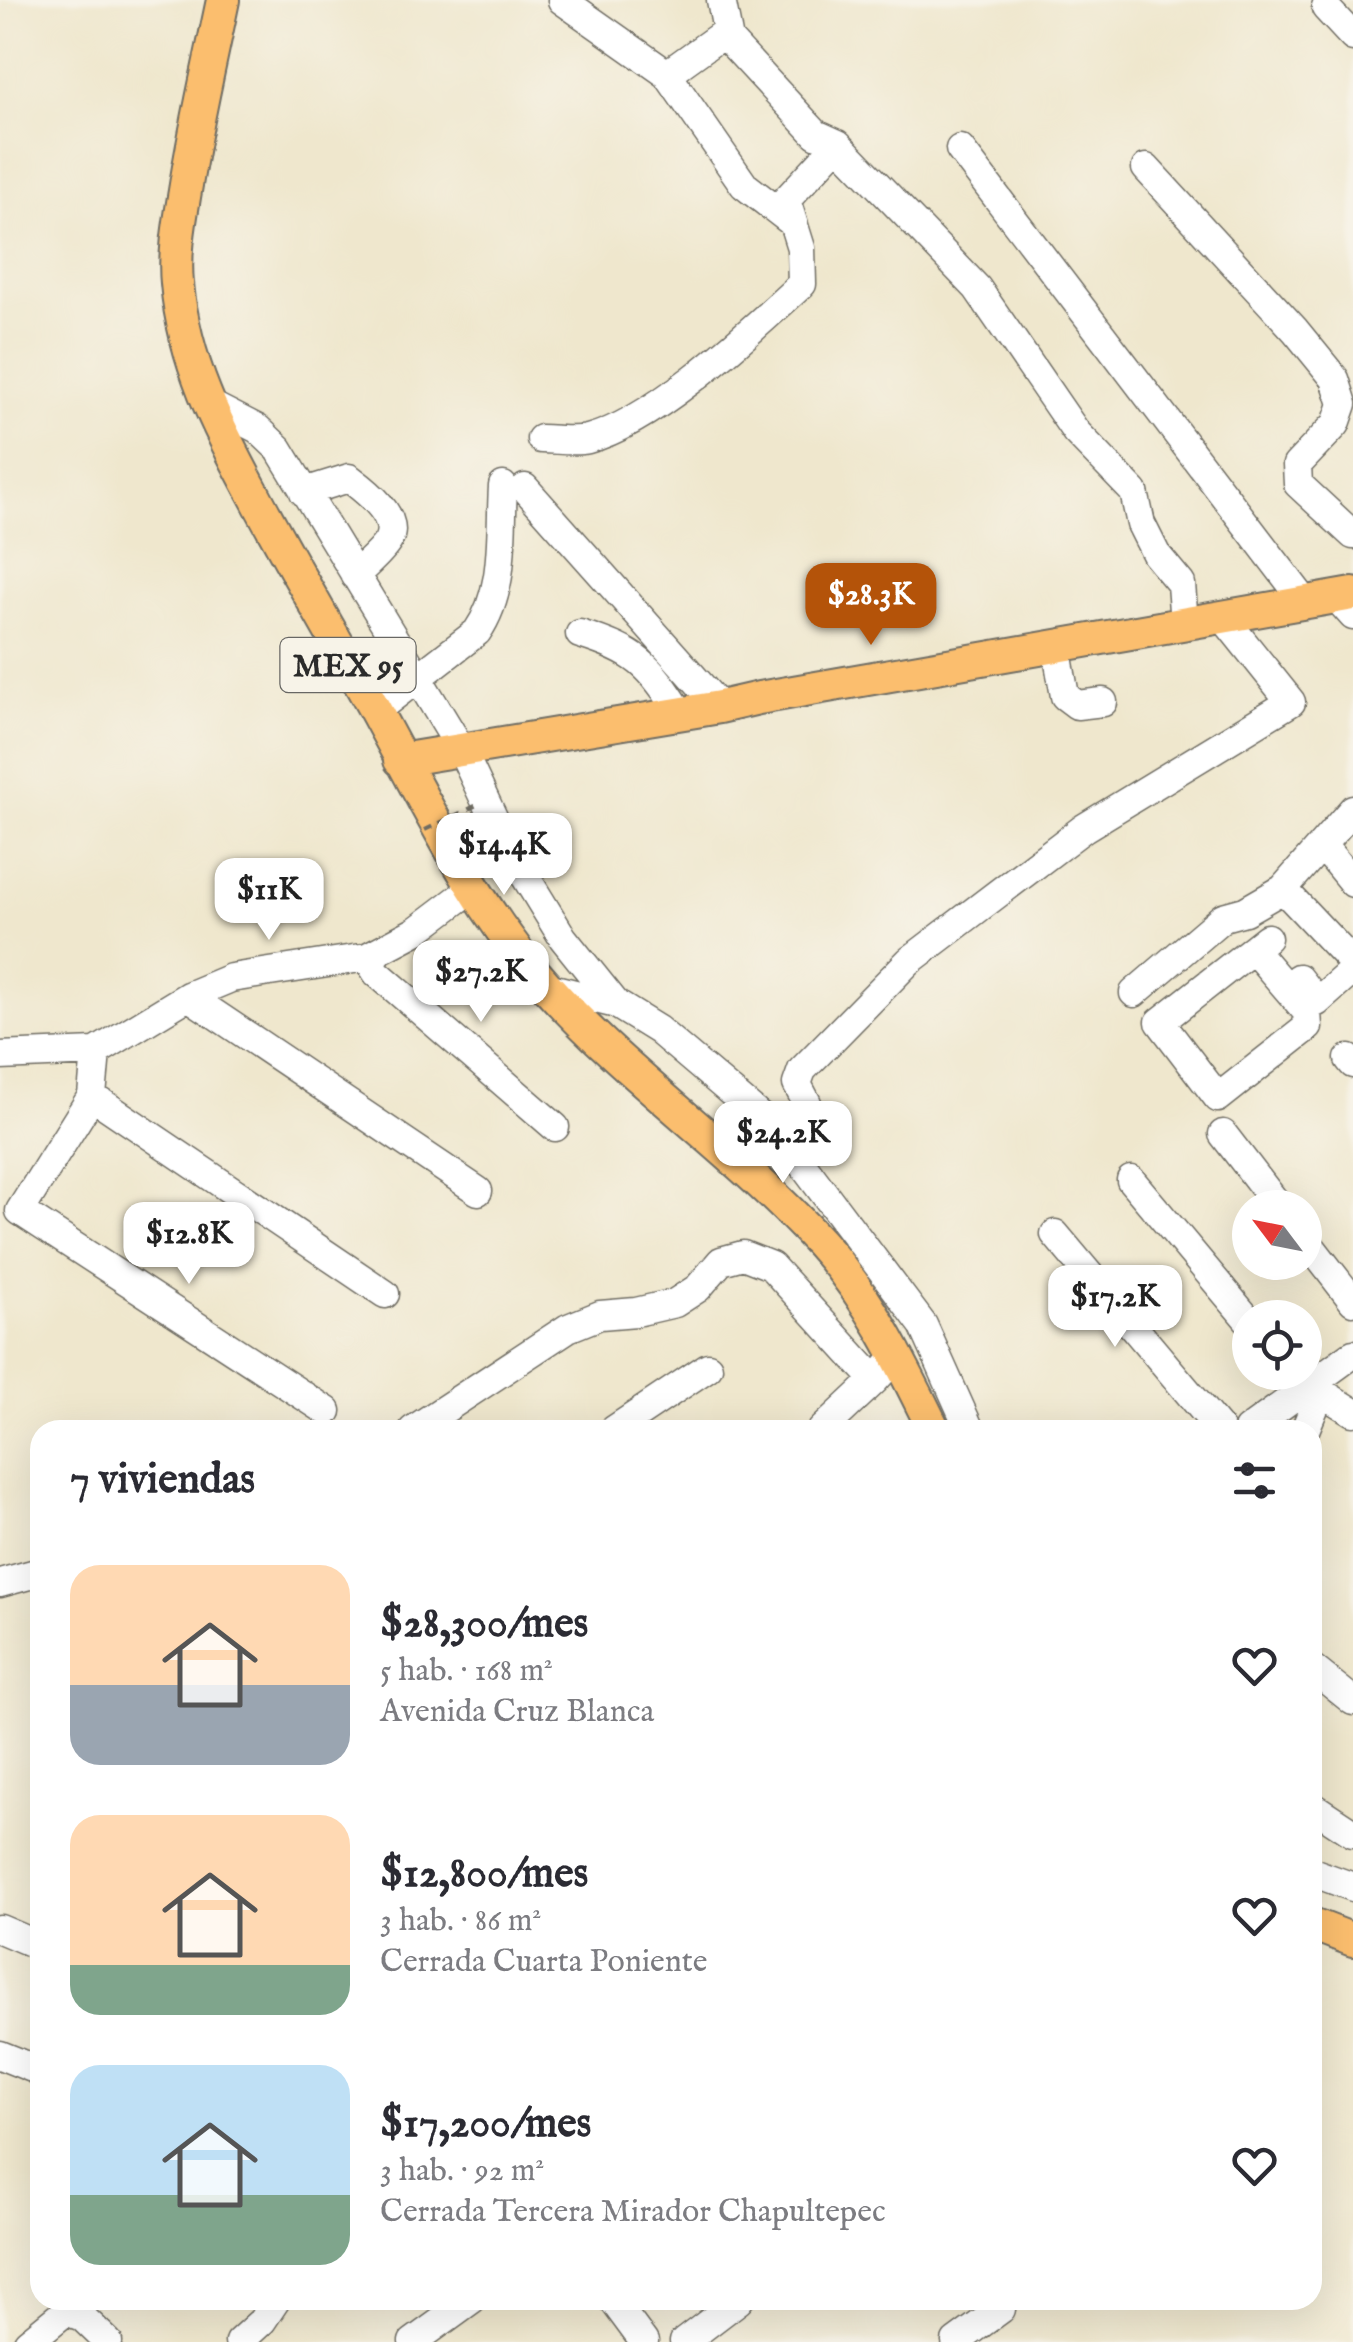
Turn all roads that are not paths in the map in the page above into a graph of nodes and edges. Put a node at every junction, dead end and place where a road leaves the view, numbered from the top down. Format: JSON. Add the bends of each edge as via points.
{"nodes":[{"id":1,"x":224,"y":0,"type":"edge"},
{"id":2,"x":562,"y":0,"type":"edge"},
{"id":3,"x":722,"y":0,"type":"edge"},
{"id":4,"x":1326,"y":8,"type":"dead end"},
{"id":5,"x":728,"y":31,"type":"junction"},
{"id":6,"x":1353,"y":37,"type":"edge"},
{"id":7,"x":667,"y":74,"type":"junction"},
{"id":8,"x":838,"y":144,"type":"junction"},
{"id":9,"x":960,"y":149,"type":"dead end"},
{"id":10,"x":1146,"y":168,"type":"dead end"},
{"id":11,"x":793,"y":223,"type":"junction"},
{"id":12,"x":209,"y":404,"type":"junction"},
{"id":13,"x":1348,"y":404,"type":"edge"},
{"id":14,"x":541,"y":439,"type":"dead end"},
{"id":15,"x":304,"y":492,"type":"junction"},
{"id":16,"x":1353,"y":536,"type":"edge"},
{"id":17,"x":355,"y":576,"type":"junction"},
{"id":18,"x":1337,"y":602,"type":"edge"},
{"id":19,"x":1222,"y":617,"type":"junction"},
{"id":20,"x":1184,"y":624,"type":"junction"},
{"id":21,"x":580,"y":634,"type":"dead end"},
{"id":22,"x":1056,"y":646,"type":"junction"},
{"id":23,"x":417,"y":680,"type":"junction"},
{"id":24,"x":1102,"y":702,"type":"dead end"},
{"id":25,"x":720,"y":708,"type":"junction"},
{"id":26,"x":376,"y":711,"type":"junction"},
{"id":27,"x":682,"y":714,"type":"junction"},
{"id":28,"x":461,"y":748,"type":"junction"},
{"id":29,"x":400,"y":760,"type":"junction"},
{"id":30,"x":1353,"y":809,"type":"edge"},
{"id":31,"x":1322,"y":844,"type":"junction"},
{"id":32,"x":1353,"y":884,"type":"edge"},
{"id":33,"x":474,"y":886,"type":"junction"},
{"id":34,"x":1283,"y":889,"type":"junction"},
{"id":35,"x":1246,"y":911,"type":"junction"},
{"id":36,"x":1260,"y":944,"type":"junction"},
{"id":37,"x":367,"y":956,"type":"junction"},
{"id":38,"x":1353,"y":967,"type":"edge"},
{"id":39,"x":547,"y":988,"type":"junction"},
{"id":40,"x":1134,"y":993,"type":"dead end"},
{"id":41,"x":188,"y":996,"type":"junction"},
{"id":42,"x":616,"y":1004,"type":"junction"},
{"id":43,"x":96,"y":1052,"type":"junction"},
{"id":44,"x":0,"y":1056,"type":"edge"},
{"id":45,"x":92,"y":1096,"type":"junction"},
{"id":46,"x":555,"y":1127,"type":"dead end"},
{"id":47,"x":778,"y":1132,"type":"junction"},
{"id":48,"x":1223,"y":1134,"type":"dead end"},
{"id":49,"x":1131,"y":1180,"type":"dead end"},
{"id":50,"x":1266,"y":1190,"type":"edge"},
{"id":51,"x":478,"y":1191,"type":"dead end"},
{"id":52,"x":1054,"y":1234,"type":"dead end"},
{"id":53,"x":1322,"y":1261,"type":"edge"},
{"id":54,"x":385,"y":1294,"type":"dead end"},
{"id":55,"x":1232,"y":1301,"type":"edge"},
{"id":56,"x":1353,"y":1301,"type":"edge"},
{"id":57,"x":896,"y":1349,"type":"junction"},
{"id":58,"x":1353,"y":1354,"type":"edge"},
{"id":59,"x":708,"y":1367,"type":"dead end"},
{"id":60,"x":1322,"y":1373,"type":"edge"},
{"id":61,"x":875,"y":1380,"type":"junction"},
{"id":62,"x":1298,"y":1390,"type":"edge"},
{"id":63,"x":1308,"y":1390,"type":"edge"},
{"id":64,"x":1320,"y":1390,"type":"edge"},
{"id":65,"x":327,"y":1411,"type":"dead end"},
{"id":66,"x":1353,"y":1412,"type":"edge"},
{"id":67,"x":427,"y":1420,"type":"edge"},
{"id":68,"x":629,"y":1420,"type":"edge"},
{"id":69,"x":833,"y":1420,"type":"edge"},
{"id":70,"x":929,"y":1420,"type":"edge"},
{"id":71,"x":966,"y":1420,"type":"edge"},
{"id":72,"x":1212,"y":1420,"type":"edge"},
{"id":73,"x":1260,"y":1420,"type":"edge"},
{"id":74,"x":1306,"y":1420,"type":"edge"},
{"id":75,"x":30,"y":1574,"type":"edge"},
{"id":76,"x":0,"y":1582,"type":"edge"},
{"id":77,"x":1322,"y":1676,"type":"edge"},
{"id":78,"x":1353,"y":1702,"type":"edge"},
{"id":79,"x":1322,"y":1812,"type":"edge"},
{"id":80,"x":1353,"y":1832,"type":"edge"},
{"id":81,"x":1322,"y":1876,"type":"edge"},
{"id":82,"x":1353,"y":1887,"type":"edge"},
{"id":83,"x":1322,"y":1928,"type":"edge"},
{"id":84,"x":0,"y":1929,"type":"edge"},
{"id":85,"x":1353,"y":1940,"type":"edge"},
{"id":86,"x":30,"y":1942,"type":"edge"},
{"id":87,"x":0,"y":2055,"type":"edge"},
{"id":88,"x":30,"y":2067,"type":"edge"},
{"id":89,"x":457,"y":2310,"type":"edge"},
{"id":90,"x":620,"y":2310,"type":"edge"},
{"id":91,"x":726,"y":2310,"type":"edge"},
{"id":92,"x":1000,"y":2310,"type":"edge"},
{"id":93,"x":272,"y":2321,"type":"edge"},
{"id":94,"x":28,"y":2342,"type":"edge"},
{"id":95,"x":108,"y":2342,"type":"edge"},
{"id":96,"x":239,"y":2342,"type":"edge"},
{"id":97,"x":413,"y":2342,"type":"edge"},
{"id":98,"x":644,"y":2342,"type":"edge"},
{"id":99,"x":684,"y":2342,"type":"edge"},
{"id":100,"x":956,"y":2342,"type":"edge"}],
"edges":[{"from":1,"to":12,"type":"main road","number":"MEX 95","via":[[190,164],[176,278],[188,350]]},
{"from":2,"to":7,"type":"street"},
{"from":3,"to":5,"type":"street"},
{"from":4,"to":6,"type":"street"},
{"from":5,"to":7,"type":"street"},
{"from":5,"to":8,"type":"street","via":[[729,40],[816,134]]},
{"from":7,"to":11,"type":"street","via":[[744,185]]},
{"from":8,"to":11,"type":"street","via":[[786,200]]},
{"from":8,"to":20,"type":"street","via":[[978,288],[1076,432],[1134,492],[1156,554],[1180,584]]},
{"from":9,"to":18,"type":"street"},
{"from":10,"to":13,"type":"street","via":[[1320,358]]},
{"from":11,"to":14,"type":"street","via":[[802,284],[736,343],[629,423],[584,440]]},
{"from":12,"to":15,"type":"street","via":[[279,449]]},
{"from":12,"to":26,"type":"main road","number":"MEX 95","via":[[306,593]]},
{"from":13,"to":16,"type":"street","via":[[1297,465],[1298,484]]},
{"from":15,"to":17,"type":"street"},
{"from":15,"to":17,"type":"street","via":[[348,478],[374,497],[390,525],[389,539]]},
{"from":17,"to":23,"type":"street"},
{"from":18,"to":19,"type":"main road"},
{"from":19,"to":20,"type":"main road"},
{"from":19,"to":47,"type":"street","via":[[1291,702],[1084,828],[909,961],[802,1070],[797,1084],[807,1102],[804,1112]]},
{"from":20,"to":22,"type":"main road"},
{"from":21,"to":27,"type":"street","via":[[635,656],[656,673]]},
{"from":22,"to":24,"type":"street","via":[[1064,696],[1076,705]]},
{"from":22,"to":25,"type":"main road"},
{"from":23,"to":25,"type":"street","via":[[487,617],[514,487]]},
{"from":23,"to":26,"type":"street"},
{"from":23,"to":28,"type":"street"},
{"from":25,"to":27,"type":"main road"},
{"from":26,"to":29,"type":"main road","number":"MEX 95"},
{"from":27,"to":28,"type":"main road"},
{"from":28,"to":29,"type":"main road"},
{"from":28,"to":42,"type":"street","via":[[506,845],[563,938]]},
{"from":29,"to":33,"type":"main road","number":"MEX 95"},
{"from":30,"to":31,"type":"street"},
{"from":31,"to":32,"type":"street"},
{"from":31,"to":34,"type":"street"},
{"from":33,"to":37,"type":"street","via":[[416,931]]},
{"from":33,"to":39,"type":"main road","number":"MEX 95"},
{"from":34,"to":35,"type":"street"},
{"from":34,"to":38,"type":"street"},
{"from":35,"to":36,"type":"street"},
{"from":35,"to":40,"type":"street","via":[[1223,917]]},
{"from":36,"to":36,"type":"street","via":[[1160,1022],[1218,1098],[1308,1027],[1306,1012]]},
{"from":36,"to":38,"type":"street","via":[[1317,1002]]},
{"from":37,"to":41,"type":"street","via":[[231,978]]},
{"from":37,"to":46,"type":"street","via":[[377,973]]},
{"from":39,"to":42,"type":"street"},
{"from":39,"to":57,"type":"main road","number":"MEX 95","via":[[769,1190],[862,1295]]},
{"from":41,"to":43,"type":"street"},
{"from":41,"to":51,"type":"street"},
{"from":42,"to":47,"type":"street","via":[[658,1030]]},
{"from":43,"to":44,"type":"street"},
{"from":43,"to":45,"type":"street"},
{"from":45,"to":54,"type":"street"},
{"from":45,"to":65,"type":"street","via":[[20,1211]]},
{"from":47,"to":71,"type":"street","via":[[923,1325]]},
{"from":48,"to":50,"type":"street"},
{"from":49,"to":55,"type":"street"},
{"from":52,"to":72,"type":"street"},
{"from":53,"to":56,"type":"street"},
{"from":57,"to":61,"type":"street"},
{"from":57,"to":70,"type":"main road","number":"MEX 95"},
{"from":58,"to":60,"type":"street"},
{"from":59,"to":68,"type":"street"},
{"from":61,"to":67,"type":"street","via":[[772,1266],[744,1255],[721,1261],[675,1303],[600,1314],[568,1328]]},
{"from":61,"to":69,"type":"street"},
{"from":62,"to":73,"type":"street"},
{"from":63,"to":74,"type":"street"},
{"from":64,"to":66,"type":"street"},
{"from":75,"to":76,"type":"street"},
{"from":77,"to":78,"type":"street"},
{"from":79,"to":80,"type":"street"},
{"from":81,"to":82,"type":"street"},
{"from":83,"to":85,"type":"main road"},
{"from":84,"to":86,"type":"street"},
{"from":87,"to":88,"type":"street"},
{"from":89,"to":97,"type":"street"},
{"from":90,"to":98,"type":"street"},
{"from":91,"to":99,"type":"street"},
{"from":92,"to":100,"type":"street"},
{"from":93,"to":96,"type":"street"},
{"from":94,"to":95,"type":"street","via":[[66,2311]]}]}
